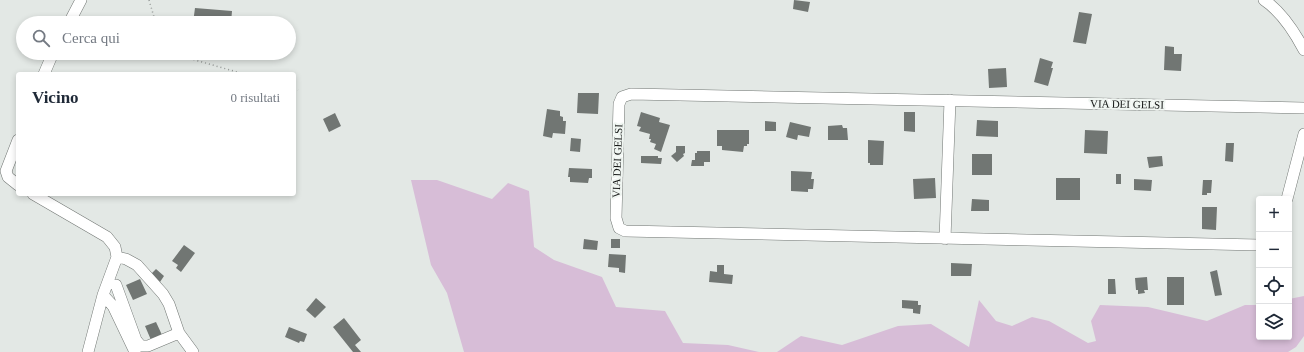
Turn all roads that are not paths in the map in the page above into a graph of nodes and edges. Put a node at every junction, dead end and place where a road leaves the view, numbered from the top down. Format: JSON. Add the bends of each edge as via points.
{"nodes":[{"id":1,"x":81,"y":0,"type":"edge"},
{"id":2,"x":1264,"y":0,"type":"edge"},
{"id":3,"x":73,"y":16,"type":"edge"},
{"id":4,"x":1304,"y":50,"type":"edge"},
{"id":5,"x":50,"y":60,"type":"edge"},
{"id":6,"x":45,"y":72,"type":"edge"},
{"id":7,"x":950,"y":100,"type":"junction"},
{"id":8,"x":1304,"y":108,"type":"edge"},
{"id":9,"x":1304,"y":134,"type":"edge"},
{"id":10,"x":16,"y":145,"type":"edge"},
{"id":11,"x":16,"y":183,"type":"edge"},
{"id":12,"x":37,"y":196,"type":"edge"},
{"id":13,"x":1288,"y":196,"type":"edge"},
{"id":14,"x":945,"y":238,"type":"junction"},
{"id":15,"x":1256,"y":245,"type":"edge"},
{"id":16,"x":117,"y":256,"type":"junction"},
{"id":17,"x":116,"y":285,"type":"dead end"},
{"id":18,"x":104,"y":295,"type":"junction"},
{"id":19,"x":179,"y":333,"type":"junction"},
{"id":20,"x":88,"y":352,"type":"edge"},
{"id":21,"x":135,"y":352,"type":"edge"},
{"id":22,"x":193,"y":352,"type":"edge"}],
"edges":[{"from":1,"to":3,"type":"street"},
{"from":2,"to":4,"type":"street","via":[[1283,18]]},
{"from":5,"to":6,"type":"street"},
{"from":7,"to":8,"type":"street","name":"VIA DEI GELSI"},
{"from":7,"to":14,"type":"street"},
{"from":7,"to":14,"type":"street","name":"VIA DEI GELSI","via":[[631,94],[622,97],[619,106],[616,218],[617,225],[622,230]]},
{"from":9,"to":13,"type":"street"},
{"from":10,"to":11,"type":"street","via":[[6,171],[8,177]]},
{"from":12,"to":16,"type":"street","via":[[107,236],[115,247]]},
{"from":14,"to":15,"type":"street","name":"VIA DEI GELSI"},
{"from":16,"to":18,"type":"street"},
{"from":16,"to":19,"type":"street","via":[[139,268],[163,294]]},
{"from":17,"to":19,"type":"street","via":[[136,340],[141,346],[148,346]]},
{"from":18,"to":20,"type":"street"},
{"from":18,"to":21,"type":"street","via":[[113,306]]},
{"from":19,"to":22,"type":"street"}]}
